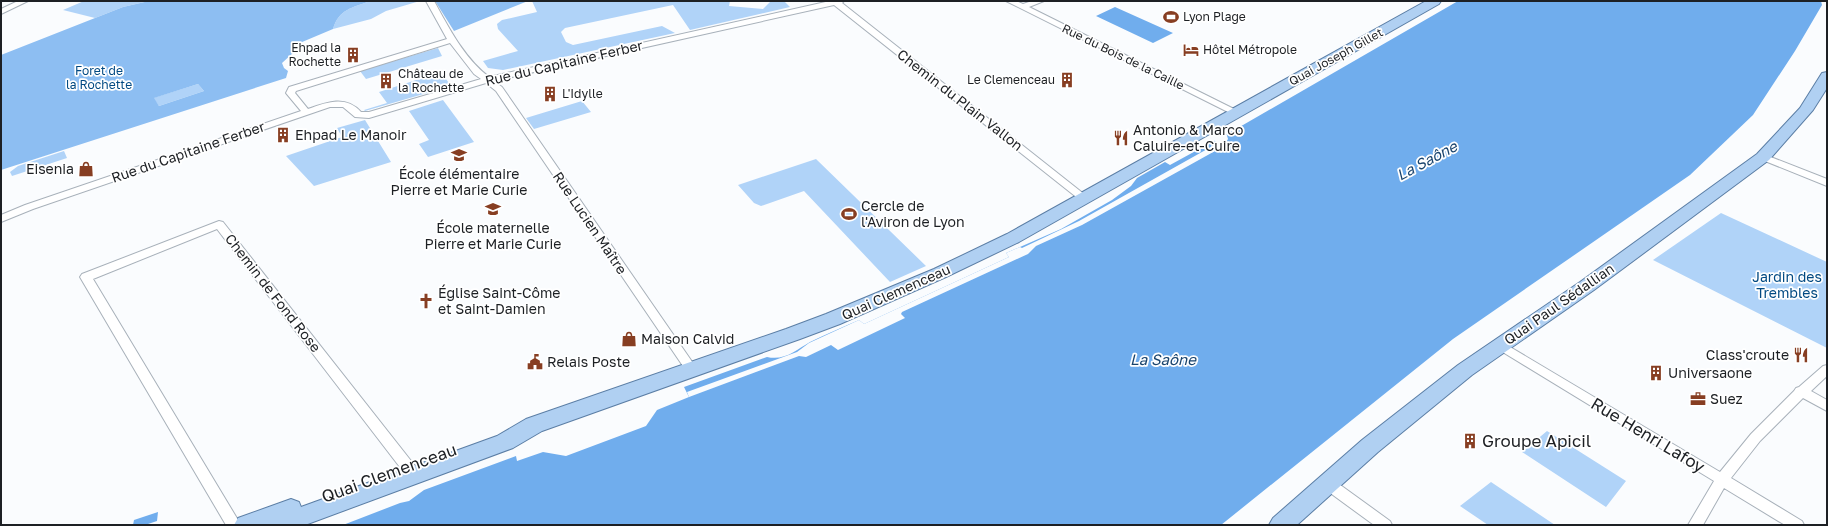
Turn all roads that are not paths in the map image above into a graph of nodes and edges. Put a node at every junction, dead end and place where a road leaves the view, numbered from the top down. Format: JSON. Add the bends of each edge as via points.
{"nodes":[{"id":1,"x":24,"y":1,"type":"edge"},
{"id":2,"x":430,"y":1,"type":"edge"},
{"id":3,"x":838,"y":1,"type":"edge"},
{"id":4,"x":1010,"y":1,"type":"edge"},
{"id":5,"x":1040,"y":1,"type":"edge"},
{"id":6,"x":1435,"y":1,"type":"edge"},
{"id":7,"x":1022,"y":7,"type":"junction"},
{"id":8,"x":1,"y":12,"type":"edge"},
{"id":9,"x":452,"y":40,"type":"junction"},
{"id":10,"x":1827,"y":76,"type":"edge"},
{"id":11,"x":487,"y":80,"type":"junction"},
{"id":12,"x":306,"y":112,"type":"junction"},
{"id":13,"x":1237,"y":113,"type":"junction"},
{"id":14,"x":1763,"y":157,"type":"junction"},
{"id":15,"x":1827,"y":183,"type":"edge"},
{"id":16,"x":1084,"y":198,"type":"junction"},
{"id":17,"x":1,"y":219,"type":"edge"},
{"id":18,"x":1500,"y":345,"type":"junction"},
{"id":19,"x":691,"y":369,"type":"junction"},
{"id":20,"x":1827,"y":369,"type":"edge"},
{"id":21,"x":1800,"y":392,"type":"junction"},
{"id":22,"x":1827,"y":406,"type":"edge"},
{"id":23,"x":411,"y":471,"type":"junction"},
{"id":24,"x":1722,"y":480,"type":"junction"},
{"id":25,"x":1327,"y":483,"type":"junction"},
{"id":26,"x":234,"y":525,"type":"edge"},
{"id":27,"x":246,"y":525,"type":"edge"},
{"id":28,"x":278,"y":525,"type":"edge"},
{"id":29,"x":1281,"y":525,"type":"edge"},
{"id":30,"x":1385,"y":525,"type":"edge"},
{"id":31,"x":1695,"y":525,"type":"edge"},
{"id":32,"x":1797,"y":525,"type":"edge"}],
"edges":[{"from":1,"to":8,"type":"street"},
{"from":2,"to":9,"type":"street","name":"Rue Lucien Maître"},
{"from":3,"to":11,"type":"street","name":"Rue du Capitaine Ferber"},
{"from":3,"to":16,"type":"street","name":"Chemin du Plain Vallon"},
{"from":4,"to":7,"type":"street","name":"Rue du Bois de la Caille"},
{"from":5,"to":7,"type":"street"},
{"from":6,"to":13,"type":"main road","name":"Quai Joseph Gillet"},
{"from":7,"to":13,"type":"street","name":"Rue du Bois de la Caille"},
{"from":9,"to":11,"type":"street","name":"Rue Lucien Maître","via":[[480,76]]},
{"from":9,"to":12,"type":"street","via":[[292,89],[290,93]]},
{"from":10,"to":14,"type":"main road","name":"Quai Paul Sédallian","via":[[1806,110]]},
{"from":11,"to":12,"type":"street","name":"Rue du Capitaine Ferber","via":[[369,115],[360,116],[351,106],[336,104]]},
{"from":11,"to":19,"type":"street","name":"Rue Lucien Maître","via":[[499,89]]},
{"from":12,"to":17,"type":"street","name":"Rue du Capitaine Ferber","via":[[29,207]]},
{"from":13,"to":16,"type":"main road","name":"Quai Clemenceau"},
{"from":14,"to":15,"type":"street"},
{"from":14,"to":18,"type":"main road","name":"Quai Paul Sédallian","via":[[1587,286]]},
{"from":16,"to":19,"type":"main road","name":"Quai Clemenceau","via":[[1013,238],[929,278],[833,319]]},
{"from":18,"to":24,"type":"street","name":"Rue Henri Lafoy"},
{"from":18,"to":25,"type":"main road","name":"Quai Paul Sédallian","via":[[1394,426]]},
{"from":19,"to":23,"type":"main road","name":"Quai Clemenceau","via":[[534,426],[503,432]]},
{"from":20,"to":21,"type":"street"},
{"from":21,"to":22,"type":"street"},
{"from":21,"to":24,"type":"street","via":[[1735,462]]},
{"from":23,"to":26,"type":"street","name":"Chemin de Fond Rose","via":[[219,224],[86,277]]},
{"from":23,"to":27,"type":"main road","name":"Quai Clemenceau"},
{"from":23,"to":28,"type":"main road","name":"Quai Clemenceau"},
{"from":24,"to":31,"type":"street"},
{"from":24,"to":32,"type":"street","name":"Rue Henri Lafoy"},
{"from":25,"to":29,"type":"main road","name":"Quai Paul Sédallian"},
{"from":25,"to":30,"type":"street"}]}
